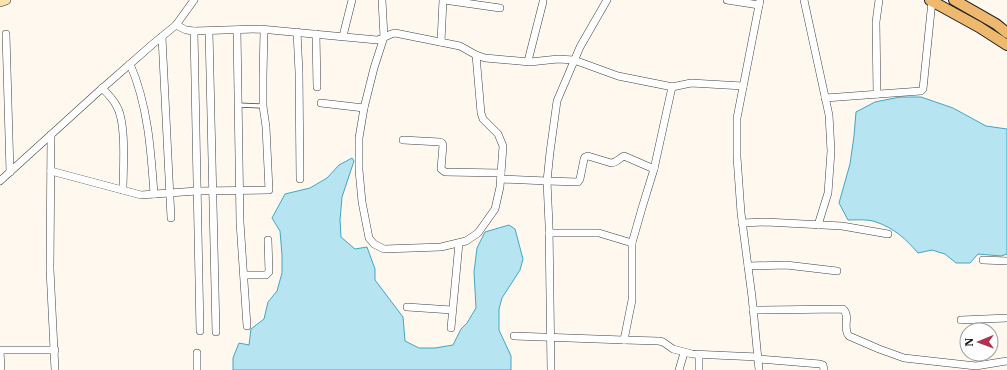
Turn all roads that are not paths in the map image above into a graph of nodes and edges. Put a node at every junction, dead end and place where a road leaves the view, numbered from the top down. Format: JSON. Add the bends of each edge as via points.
{"nodes":[{"id":1,"x":6,"y":0,"type":"edge"},
{"id":2,"x":194,"y":0,"type":"edge"},
{"id":3,"x":352,"y":0,"type":"edge"},
{"id":4,"x":382,"y":0,"type":"edge"},
{"id":5,"x":444,"y":0,"type":"edge"},
{"id":6,"x":607,"y":0,"type":"edge"},
{"id":7,"x":726,"y":0,"type":"edge"},
{"id":8,"x":804,"y":0,"type":"edge"},
{"id":9,"x":879,"y":0,"type":"edge"},
{"id":10,"x":931,"y":0,"type":"edge"},
{"id":11,"x":954,"y":0,"type":"edge"},
{"id":12,"x":0,"y":2,"type":"edge"},
{"id":13,"x":543,"y":2,"type":"dead end"},
{"id":14,"x":760,"y":2,"type":"edge"},
{"id":15,"x":500,"y":8,"type":"dead end"},
{"id":16,"x":176,"y":25,"type":"junction"},
{"id":17,"x":237,"y":30,"type":"junction"},
{"id":18,"x":264,"y":30,"type":"junction"},
{"id":19,"x":194,"y":31,"type":"junction"},
{"id":20,"x":209,"y":31,"type":"junction"},
{"id":21,"x":297,"y":32,"type":"junction"},
{"id":22,"x":1007,"y":32,"type":"edge"},
{"id":23,"x":6,"y":34,"type":"dead end"},
{"id":24,"x":316,"y":34,"type":"junction"},
{"id":25,"x":162,"y":36,"type":"junction"},
{"id":26,"x":343,"y":36,"type":"junction"},
{"id":27,"x":384,"y":37,"type":"junction"},
{"id":28,"x":441,"y":42,"type":"junction"},
{"id":29,"x":1007,"y":45,"type":"edge"},
{"id":30,"x":476,"y":55,"type":"junction"},
{"id":31,"x":574,"y":60,"type":"junction"},
{"id":32,"x":528,"y":61,"type":"junction"},
{"id":33,"x":130,"y":64,"type":"junction"},
{"id":34,"x":743,"y":86,"type":"junction"},
{"id":35,"x":317,"y":87,"type":"dead end"},
{"id":36,"x":672,"y":87,"type":"junction"},
{"id":37,"x":102,"y":88,"type":"junction"},
{"id":38,"x":876,"y":94,"type":"junction"},
{"id":39,"x":825,"y":98,"type":"junction"},
{"id":40,"x":321,"y":103,"type":"dead end"},
{"id":41,"x":238,"y":105,"type":"junction"},
{"id":42,"x":263,"y":106,"type":"junction"},
{"id":43,"x":364,"y":108,"type":"junction"},
{"id":44,"x":51,"y":135,"type":"junction"},
{"id":45,"x":403,"y":140,"type":"dead end"},
{"id":46,"x":654,"y":169,"type":"junction"},
{"id":47,"x":51,"y":170,"type":"junction"},
{"id":48,"x":10,"y":172,"type":"junction"},
{"id":49,"x":501,"y":176,"type":"junction"},
{"id":50,"x":300,"y":179,"type":"dead end"},
{"id":51,"x":0,"y":181,"type":"edge"},
{"id":52,"x":547,"y":181,"type":"junction"},
{"id":53,"x":123,"y":190,"type":"junction"},
{"id":54,"x":240,"y":190,"type":"junction"},
{"id":55,"x":197,"y":191,"type":"junction"},
{"id":56,"x":212,"y":191,"type":"junction"},
{"id":57,"x":170,"y":193,"type":"junction"},
{"id":58,"x":154,"y":194,"type":"junction"},
{"id":59,"x":171,"y":218,"type":"dead end"},
{"id":60,"x":742,"y":223,"type":"junction"},
{"id":61,"x":818,"y":224,"type":"junction"},
{"id":62,"x":549,"y":233,"type":"junction"},
{"id":63,"x":888,"y":234,"type":"dead end"},
{"id":64,"x":268,"y":240,"type":"dead end"},
{"id":65,"x":459,"y":243,"type":"junction"},
{"id":66,"x":632,"y":243,"type":"junction"},
{"id":67,"x":983,"y":260,"type":"dead end"},
{"id":68,"x":1007,"y":261,"type":"edge"},
{"id":69,"x":748,"y":266,"type":"junction"},
{"id":70,"x":837,"y":271,"type":"dead end"},
{"id":71,"x":244,"y":275,"type":"junction"},
{"id":72,"x":407,"y":307,"type":"dead end"},
{"id":73,"x":452,"y":310,"type":"junction"},
{"id":74,"x":753,"y":310,"type":"junction"},
{"id":75,"x":1007,"y":318,"type":"edge"},
{"id":76,"x":961,"y":320,"type":"dead end"},
{"id":77,"x":247,"y":326,"type":"dead end"},
{"id":78,"x":451,"y":328,"type":"dead end"},
{"id":79,"x":200,"y":331,"type":"dead end"},
{"id":80,"x":216,"y":332,"type":"dead end"},
{"id":81,"x":514,"y":336,"type":"dead end"},
{"id":82,"x":551,"y":338,"type":"junction"},
{"id":83,"x":624,"y":340,"type":"junction"},
{"id":84,"x":55,"y":350,"type":"junction"},
{"id":85,"x":196,"y":353,"type":"dead end"},
{"id":86,"x":684,"y":353,"type":"junction"},
{"id":87,"x":698,"y":355,"type":"junction"},
{"id":88,"x":758,"y":358,"type":"junction"},
{"id":89,"x":1007,"y":361,"type":"edge"},
{"id":90,"x":1,"y":370,"type":"edge"},
{"id":91,"x":55,"y":370,"type":"edge"},
{"id":92,"x":197,"y":370,"type":"edge"},
{"id":93,"x":551,"y":370,"type":"edge"},
{"id":94,"x":679,"y":370,"type":"edge"},
{"id":95,"x":699,"y":370,"type":"edge"},
{"id":96,"x":759,"y":370,"type":"edge"},
{"id":97,"x":824,"y":370,"type":"edge"}],
"edges":[{"from":1,"to":12,"type":"street"},
{"from":2,"to":16,"type":"street"},
{"from":3,"to":26,"type":"street"},
{"from":4,"to":27,"type":"street"},
{"from":5,"to":15,"type":"street"},
{"from":5,"to":28,"type":"street"},
{"from":6,"to":31,"type":"street"},
{"from":7,"to":14,"type":"street"},
{"from":8,"to":39,"type":"street"},
{"from":9,"to":38,"type":"street","via":[[876,22]]},
{"from":10,"to":29,"type":"main road"},
{"from":10,"to":38,"type":"street","via":[[923,89],[919,92]]},
{"from":11,"to":22,"type":"main road"},
{"from":13,"to":32,"type":"street"},
{"from":14,"to":34,"type":"street"},
{"from":16,"to":19,"type":"street"},
{"from":16,"to":25,"type":"street"},
{"from":17,"to":18,"type":"street"},
{"from":17,"to":20,"type":"street"},
{"from":17,"to":41,"type":"street"},
{"from":18,"to":21,"type":"street"},
{"from":18,"to":42,"type":"street"},
{"from":19,"to":20,"type":"street"},
{"from":19,"to":55,"type":"street"},
{"from":20,"to":56,"type":"street"},
{"from":21,"to":24,"type":"street"},
{"from":21,"to":50,"type":"street"},
{"from":23,"to":48,"type":"street"},
{"from":24,"to":26,"type":"street"},
{"from":24,"to":35,"type":"street"},
{"from":25,"to":33,"type":"street"},
{"from":25,"to":57,"type":"street"},
{"from":26,"to":27,"type":"street","via":[[377,40]]},
{"from":27,"to":28,"type":"street","via":[[395,33]]},
{"from":27,"to":43,"type":"street"},
{"from":28,"to":30,"type":"street","via":[[460,46]]},
{"from":30,"to":32,"type":"street","via":[[492,59]]},
{"from":30,"to":49,"type":"street","via":[[481,113],[498,134],[503,146]]},
{"from":31,"to":32,"type":"street"},
{"from":31,"to":36,"type":"street","via":[[618,76]]},
{"from":31,"to":52,"type":"street","via":[[557,101]]},
{"from":33,"to":37,"type":"street"},
{"from":33,"to":58,"type":"street","via":[[145,114],[151,149]]},
{"from":34,"to":36,"type":"street","via":[[691,82]]},
{"from":34,"to":60,"type":"street","via":[[736,118]]},
{"from":36,"to":46,"type":"street"},
{"from":37,"to":44,"type":"street"},
{"from":37,"to":53,"type":"street","via":[[116,104],[121,116],[124,150]]},
{"from":38,"to":39,"type":"street"},
{"from":39,"to":61,"type":"street","via":[[829,115],[830,171],[828,193]]},
{"from":40,"to":43,"type":"street"},
{"from":41,"to":42,"type":"lane"},
{"from":41,"to":54,"type":"street"},
{"from":42,"to":54,"type":"street","via":[[269,190]]},
{"from":43,"to":65,"type":"street","via":[[359,138],[359,170],[362,202],[370,238],[374,244],[384,249]]},
{"from":44,"to":47,"type":"street"},
{"from":44,"to":48,"type":"street"},
{"from":45,"to":49,"type":"street","via":[[442,143],[442,171]]},
{"from":46,"to":52,"type":"street","via":[[624,156],[613,163],[585,156],[578,182]]},
{"from":46,"to":66,"type":"street"},
{"from":47,"to":53,"type":"street"},
{"from":47,"to":84,"type":"street","via":[[50,269]]},
{"from":48,"to":51,"type":"street"},
{"from":49,"to":52,"type":"street"},
{"from":49,"to":65,"type":"street","via":[[496,209],[478,233],[466,242]]},
{"from":52,"to":62,"type":"street"},
{"from":53,"to":58,"type":"street","via":[[141,195]]},
{"from":54,"to":56,"type":"street"},
{"from":54,"to":71,"type":"street"},
{"from":55,"to":56,"type":"street"},
{"from":55,"to":57,"type":"street"},
{"from":55,"to":79,"type":"street"},
{"from":56,"to":80,"type":"street"},
{"from":57,"to":58,"type":"street"},
{"from":57,"to":59,"type":"street"},
{"from":60,"to":61,"type":"street"},
{"from":60,"to":69,"type":"street"},
{"from":61,"to":63,"type":"street"},
{"from":62,"to":66,"type":"street","via":[[599,233]]},
{"from":62,"to":82,"type":"street"},
{"from":64,"to":71,"type":"street","via":[[269,272]]},
{"from":65,"to":73,"type":"street"},
{"from":66,"to":83,"type":"street","via":[[632,300]]},
{"from":67,"to":68,"type":"street"},
{"from":69,"to":70,"type":"street","via":[[786,264]]},
{"from":69,"to":74,"type":"street"},
{"from":71,"to":77,"type":"street"},
{"from":72,"to":73,"type":"street"},
{"from":73,"to":78,"type":"street"},
{"from":74,"to":88,"type":"street"},
{"from":74,"to":89,"type":"street","via":[[843,310],[846,314],[846,331],[849,336],[904,358],[976,366]]},
{"from":75,"to":76,"type":"street"},
{"from":81,"to":82,"type":"street"},
{"from":82,"to":83,"type":"street"},
{"from":82,"to":93,"type":"street"},
{"from":83,"to":86,"type":"street","via":[[659,341]]},
{"from":84,"to":90,"type":"street","via":[[0,350]]},
{"from":84,"to":91,"type":"street"},
{"from":85,"to":92,"type":"street"},
{"from":86,"to":87,"type":"street"},
{"from":86,"to":94,"type":"street"},
{"from":87,"to":88,"type":"street"},
{"from":87,"to":95,"type":"street"},
{"from":88,"to":96,"type":"street"},
{"from":88,"to":97,"type":"street","via":[[820,364],[824,365]]}]}
